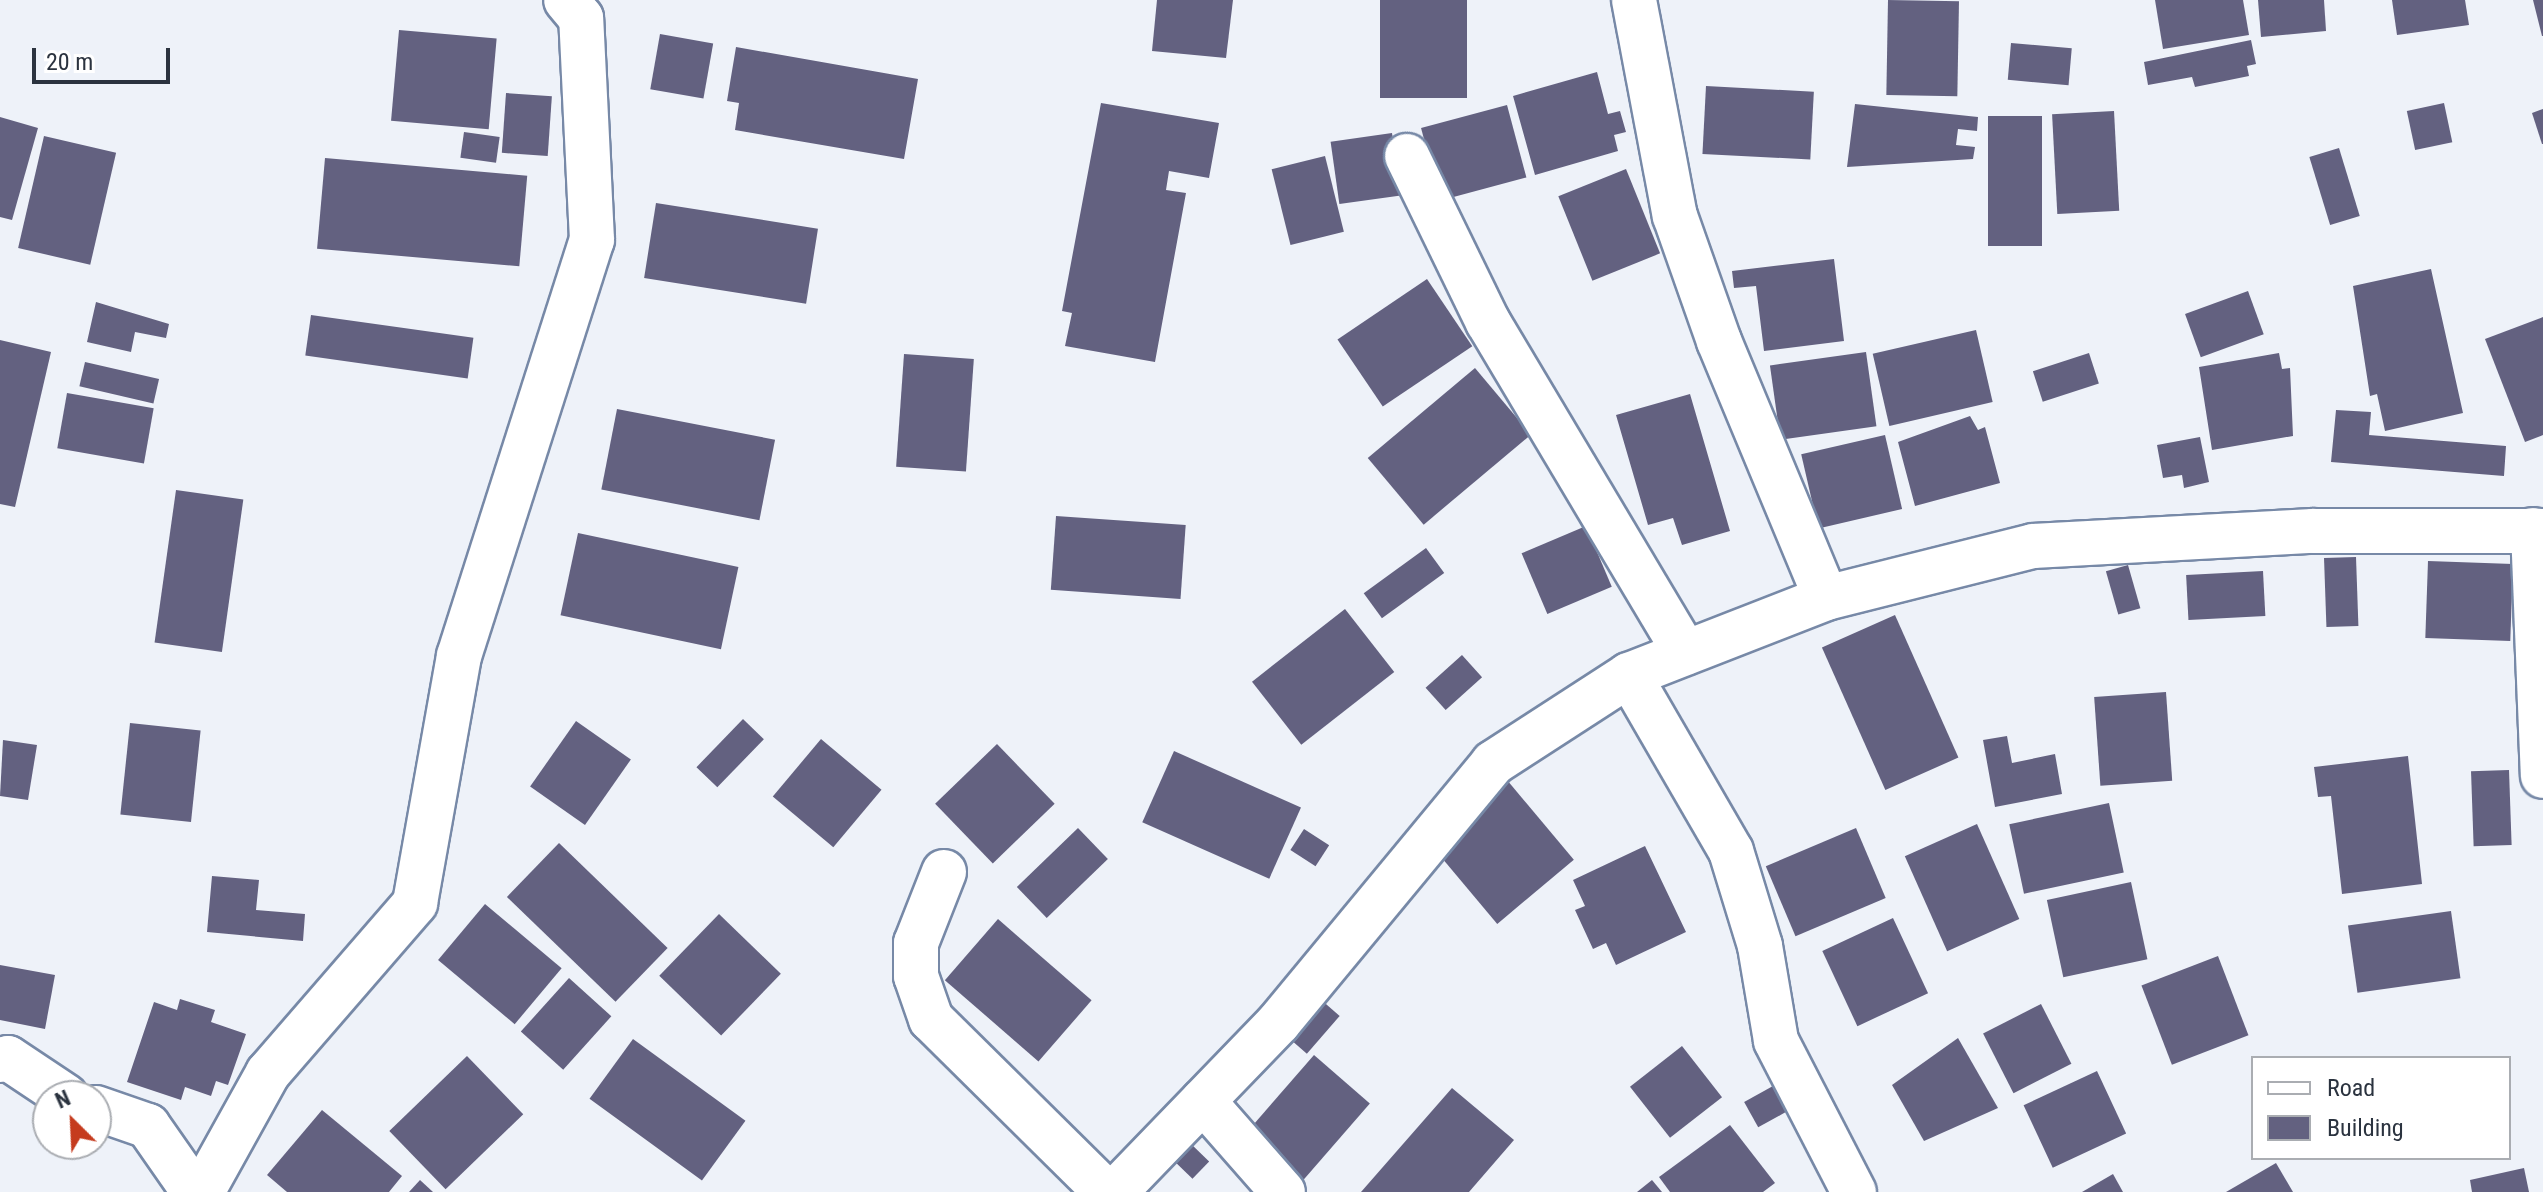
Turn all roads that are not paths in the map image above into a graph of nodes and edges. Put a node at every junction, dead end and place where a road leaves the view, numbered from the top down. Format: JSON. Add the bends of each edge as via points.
{"nodes":[{"id":1,"x":1634,"y":0,"type":"edge"},
{"id":2,"x":581,"y":6,"type":"edge"},
{"id":3,"x":1407,"y":156,"type":"dead end"},
{"id":4,"x":2538,"y":530,"type":"edge"},
{"id":5,"x":1826,"y":598,"type":"junction"},
{"id":6,"x":1685,"y":653,"type":"junction"},
{"id":7,"x":1629,"y":675,"type":"junction"},
{"id":8,"x":2543,"y":776,"type":"edge"},
{"id":9,"x":944,"y":872,"type":"dead end"},
{"id":10,"x":0,"y":1060,"type":"edge"},
{"id":11,"x":41,"y":1080,"type":"edge"},
{"id":12,"x":1203,"y":1101,"type":"junction"},
{"id":13,"x":112,"y":1114,"type":"edge"},
{"id":14,"x":194,"y":1192,"type":"edge"},
{"id":15,"x":202,"y":1192,"type":"edge"},
{"id":16,"x":1106,"y":1192,"type":"edge"},
{"id":17,"x":1115,"y":1192,"type":"edge"},
{"id":18,"x":1283,"y":1192,"type":"edge"},
{"id":19,"x":1854,"y":1192,"type":"edge"}],
"edges":[{"from":1,"to":5,"type":"street","via":[[1675,216],[1719,341]]},
{"from":2,"to":15,"type":"street","via":[[592,240],[459,656],[415,903],[268,1073]]},
{"from":3,"to":6,"type":"street","via":[[1488,322]]},
{"from":4,"to":5,"type":"street","via":[[2313,531],[2033,546]]},
{"from":4,"to":8,"type":"street"},
{"from":5,"to":6,"type":"street"},
{"from":6,"to":7,"type":"street"},
{"from":7,"to":12,"type":"street","via":[[1493,763],[1279,1022]]},
{"from":7,"to":19,"type":"street","via":[[1731,851],[1760,946],[1776,1041]]},
{"from":9,"to":16,"type":"street","via":[[916,943],[916,976],[931,1019]]},
{"from":10,"to":11,"type":"street","via":[[8,1058]]},
{"from":12,"to":17,"type":"street"},
{"from":12,"to":18,"type":"street"},
{"from":13,"to":14,"type":"street","via":[[148,1126]]}]}
